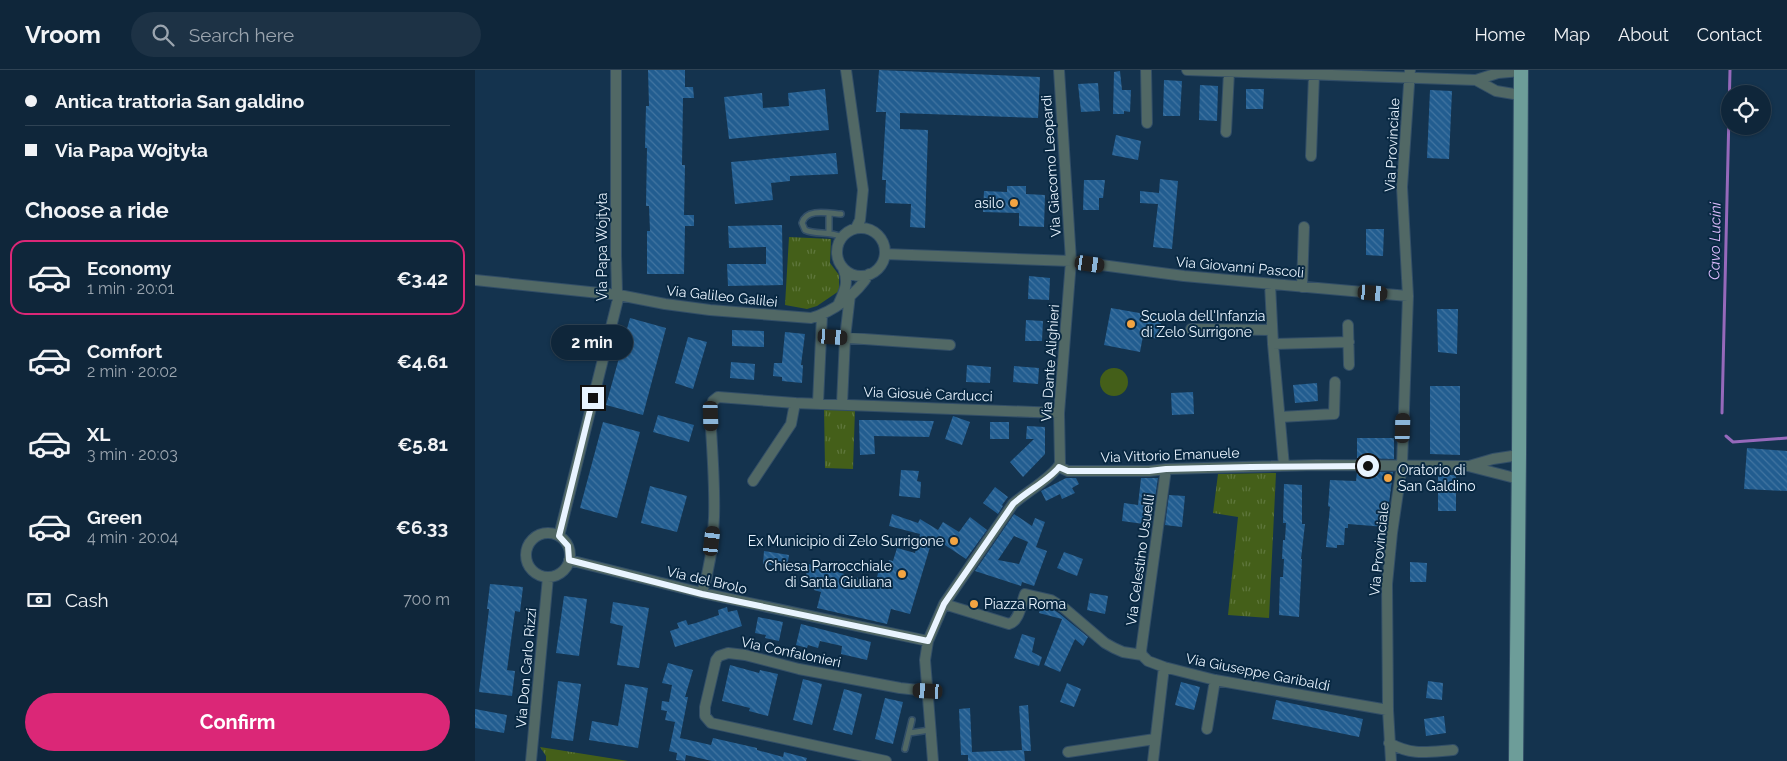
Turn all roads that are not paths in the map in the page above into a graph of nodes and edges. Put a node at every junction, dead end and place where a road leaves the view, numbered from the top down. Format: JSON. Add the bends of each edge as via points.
{"nodes":[{"id":1,"x":616,"y":70,"type":"edge"},
{"id":2,"x":846,"y":70,"type":"edge"},
{"id":3,"x":1059,"y":70,"type":"edge"},
{"id":4,"x":1147,"y":70,"type":"edge"},
{"id":5,"x":1187,"y":70,"type":"edge"},
{"id":6,"x":1521,"y":70,"type":"edge"},
{"id":7,"x":1229,"y":71,"type":"edge"},
{"id":8,"x":1314,"y":73,"type":"edge"},
{"id":9,"x":1410,"y":74,"type":"edge"},
{"id":10,"x":1476,"y":80,"type":"junction"},
{"id":11,"x":1520,"y":95,"type":"junction"},
{"id":12,"x":1147,"y":123,"type":"dead end"},
{"id":13,"x":1226,"y":132,"type":"dead end"},
{"id":14,"x":1311,"y":156,"type":"dead end"},
{"id":15,"x":829,"y":214,"type":"junction"},
{"id":16,"x":841,"y":214,"type":"dead end"},
{"id":17,"x":1304,"y":227,"type":"dead end"},
{"id":18,"x":856,"y":228,"type":"junction"},
{"id":19,"x":829,"y":232,"type":"junction"},
{"id":20,"x":842,"y":237,"type":"junction"},
{"id":21,"x":885,"y":254,"type":"junction"},
{"id":22,"x":1071,"y":261,"type":"junction"},
{"id":23,"x":843,"y":268,"type":"junction"},
{"id":24,"x":869,"y":274,"type":"junction"},
{"id":25,"x":475,"y":280,"type":"edge"},
{"id":26,"x":1270,"y":284,"type":"junction"},
{"id":27,"x":1302,"y":287,"type":"junction"},
{"id":28,"x":619,"y":295,"type":"junction"},
{"id":29,"x":850,"y":295,"type":"junction"},
{"id":30,"x":1408,"y":296,"type":"junction"},
{"id":31,"x":837,"y":306,"type":"junction"},
{"id":32,"x":822,"y":315,"type":"junction"},
{"id":33,"x":846,"y":323,"type":"junction"},
{"id":34,"x":1348,"y":325,"type":"dead end"},
{"id":35,"x":1191,"y":328,"type":"dead end"},
{"id":36,"x":1272,"y":330,"type":"junction"},
{"id":37,"x":821,"y":336,"type":"junction"},
{"id":38,"x":845,"y":338,"type":"junction"},
{"id":39,"x":1349,"y":342,"type":"junction"},
{"id":40,"x":1273,"y":344,"type":"junction"},
{"id":41,"x":950,"y":345,"type":"dead end"},
{"id":42,"x":1349,"y":366,"type":"dead end"},
{"id":43,"x":1335,"y":382,"type":"dead end"},
{"id":44,"x":795,"y":403,"type":"junction"},
{"id":45,"x":818,"y":403,"type":"junction"},
{"id":46,"x":842,"y":404,"type":"junction"},
{"id":47,"x":1059,"y":413,"type":"junction"},
{"id":48,"x":1279,"y":416,"type":"junction"},
{"id":49,"x":1519,"y":455,"type":"junction"},
{"id":50,"x":1402,"y":465,"type":"junction"},
{"id":51,"x":1284,"y":466,"type":"junction"},
{"id":52,"x":1468,"y":466,"type":"junction"},
{"id":53,"x":1059,"y":467,"type":"junction"},
{"id":54,"x":1166,"y":469,"type":"junction"},
{"id":55,"x":1519,"y":479,"type":"junction"},
{"id":56,"x":753,"y":481,"type":"dead end"},
{"id":57,"x":559,"y":536,"type":"junction"},
{"id":58,"x":569,"y":560,"type":"junction"},
{"id":59,"x":548,"y":577,"type":"junction"},
{"id":60,"x":702,"y":594,"type":"junction"},
{"id":61,"x":944,"y":604,"type":"junction"},
{"id":62,"x":928,"y":641,"type":"junction"},
{"id":63,"x":1142,"y":655,"type":"junction"},
{"id":64,"x":1164,"y":667,"type":"junction"},
{"id":65,"x":1215,"y":680,"type":"junction"},
{"id":66,"x":928,"y":691,"type":"junction"},
{"id":67,"x":1388,"y":710,"type":"junction"},
{"id":68,"x":912,"y":720,"type":"dead end"},
{"id":69,"x":1207,"y":729,"type":"dead end"},
{"id":70,"x":931,"y":730,"type":"junction"},
{"id":71,"x":909,"y":733,"type":"junction"},
{"id":72,"x":1155,"y":739,"type":"junction"},
{"id":73,"x":1389,"y":743,"type":"junction"},
{"id":74,"x":905,"y":749,"type":"dead end"},
{"id":75,"x":1453,"y":750,"type":"dead end"},
{"id":76,"x":1068,"y":752,"type":"dead end"},
{"id":77,"x":531,"y":761,"type":"edge"},
{"id":78,"x":886,"y":761,"type":"edge"},
{"id":79,"x":933,"y":761,"type":"edge"},
{"id":80,"x":1153,"y":761,"type":"edge"},
{"id":81,"x":1391,"y":761,"type":"edge"},
{"id":82,"x":1516,"y":761,"type":"edge"}],
"edges":[{"from":1,"to":28,"type":"street","name":"Via Papa Wojtyła"},
{"from":2,"to":18,"type":"street","via":[[863,190]]},
{"from":3,"to":22,"type":"street","name":"Via Giacomo Leopardi"},
{"from":4,"to":12,"type":"street"},
{"from":5,"to":7,"type":"street"},
{"from":6,"to":10,"type":"street"},
{"from":6,"to":11,"type":"main road"},
{"from":7,"to":8,"type":"street"},
{"from":7,"to":13,"type":"street"},
{"from":8,"to":9,"type":"street"},
{"from":8,"to":14,"type":"street"},
{"from":9,"to":10,"type":"street"},
{"from":9,"to":30,"type":"street","name":"Via Provinciale","via":[[1402,187]]},
{"from":10,"to":11,"type":"street","via":[[1496,91]]},
{"from":11,"to":49,"type":"main road"},
{"from":15,"to":16,"type":"lane"},
{"from":15,"to":19,"type":"lane"},
{"from":15,"to":19,"type":"lane","via":[[811,213],[802,223],[808,232]]},
{"from":17,"to":27,"type":"street"},
{"from":18,"to":20,"type":"street"},
{"from":18,"to":21,"type":"street","via":[[877,234]]},
{"from":19,"to":20,"type":"lane"},
{"from":20,"to":23,"type":"street","via":[[837,253]]},
{"from":21,"to":22,"type":"street"},
{"from":21,"to":24,"type":"street","via":[[878,269]]},
{"from":22,"to":26,"type":"street","name":"Via Giovanni Pascoli"},
{"from":22,"to":47,"type":"street","name":"Via Dante Alighieri"},
{"from":23,"to":24,"type":"street","via":[[853,274]]},
{"from":23,"to":31,"type":"street","via":[[847,284]]},
{"from":24,"to":29,"type":"street","name":"Via Galileo Galilei"},
{"from":25,"to":28,"type":"street","name":"Via Galileo Galilei"},
{"from":26,"to":27,"type":"street","name":"Via Giovanni Pascoli"},
{"from":26,"to":36,"type":"street"},
{"from":27,"to":30,"type":"street","name":"Via Giovanni Pascoli"},
{"from":28,"to":32,"type":"street","name":"Via Galileo Galilei","via":[[711,310],[811,318]]},
{"from":28,"to":57,"type":"street","name":"Via Papa Wojtyła"},
{"from":29,"to":31,"type":"street","name":"Via Galileo Galilei"},
{"from":29,"to":33,"type":"street"},
{"from":30,"to":50,"type":"street","name":"Via Provinciale"},
{"from":31,"to":32,"type":"street","name":"Via Galileo Galilei"},
{"from":31,"to":33,"type":"street"},
{"from":32,"to":37,"type":"street"},
{"from":33,"to":38,"type":"street"},
{"from":34,"to":39,"type":"street"},
{"from":35,"to":36,"type":"street"},
{"from":36,"to":40,"type":"street"},
{"from":37,"to":38,"type":"street"},
{"from":37,"to":45,"type":"street"},
{"from":38,"to":41,"type":"street"},
{"from":38,"to":46,"type":"street"},
{"from":39,"to":40,"type":"street"},
{"from":39,"to":42,"type":"street"},
{"from":40,"to":48,"type":"street"},
{"from":43,"to":48,"type":"street","via":[[1334,414]]},
{"from":44,"to":45,"type":"street","name":"Via Giosuè Carducci"},
{"from":44,"to":56,"type":"street","via":[[791,424]]},
{"from":44,"to":60,"type":"street","name":"Via Giosuè Carducci","via":[[718,397],[713,401],[710,411],[714,525]]},
{"from":45,"to":46,"type":"street","name":"Via Giosuè Carducci"},
{"from":46,"to":47,"type":"street","name":"Via Giosuè Carducci"},
{"from":47,"to":53,"type":"street","name":"Via Dante Alighieri"},
{"from":48,"to":51,"type":"street"},
{"from":49,"to":52,"type":"street"},
{"from":49,"to":55,"type":"main road"},
{"from":50,"to":51,"type":"street","name":"Via Vittorio Emanuele"},
{"from":50,"to":52,"type":"street","name":"Via Vittorio Emanuele"},
{"from":50,"to":67,"type":"street","name":"Via Provinciale","via":[[1387,584]]},
{"from":51,"to":54,"type":"street","name":"Via Vittorio Emanuele"},
{"from":52,"to":55,"type":"street"},
{"from":53,"to":54,"type":"street","name":"Via Vittorio Emanuele","via":[[1068,471]]},
{"from":53,"to":61,"type":"street","via":[[1013,504]]},
{"from":54,"to":63,"type":"street","name":"Via Celestino Usuelli"},
{"from":55,"to":82,"type":"main road"},
{"from":57,"to":58,"type":"street","via":[[568,546]]},
{"from":57,"to":59,"type":"street","via":[[552,533],[537,536],[527,546],[529,568]]},
{"from":58,"to":59,"type":"street","via":[[562,572]]},
{"from":58,"to":60,"type":"street","name":"Via del Brolo"},
{"from":59,"to":77,"type":"street","name":"Via Don Carlo Rizzi"},
{"from":60,"to":62,"type":"street","name":"Via del Brolo"},
{"from":61,"to":62,"type":"street"},
{"from":61,"to":63,"type":"street","name":"Via Giuseppe Garibaldi","via":[[1009,624],[1017,618],[1025,594],[1051,600],[1105,643],[1123,652]]},
{"from":62,"to":66,"type":"street","via":[[925,660]]},
{"from":63,"to":64,"type":"street","name":"Via Giuseppe Garibaldi"},
{"from":64,"to":65,"type":"street","name":"Via Giuseppe Garibaldi"},
{"from":64,"to":72,"type":"street"},
{"from":65,"to":67,"type":"street","name":"Via Giuseppe Garibaldi"},
{"from":65,"to":69,"type":"street"},
{"from":66,"to":70,"type":"street"},
{"from":66,"to":78,"type":"street","name":"Via Confalonieri","via":[[799,669],[745,655],[727,653],[716,660],[704,712],[711,723]]},
{"from":67,"to":73,"type":"street","name":"Via Provinciale"},
{"from":68,"to":71,"type":"lane"},
{"from":70,"to":71,"type":"lane"},
{"from":70,"to":79,"type":"street"},
{"from":71,"to":74,"type":"lane"},
{"from":72,"to":76,"type":"street"},
{"from":72,"to":80,"type":"street"},
{"from":73,"to":75,"type":"street","via":[[1411,752]]},
{"from":73,"to":81,"type":"street","name":"Via Provinciale"}]}
